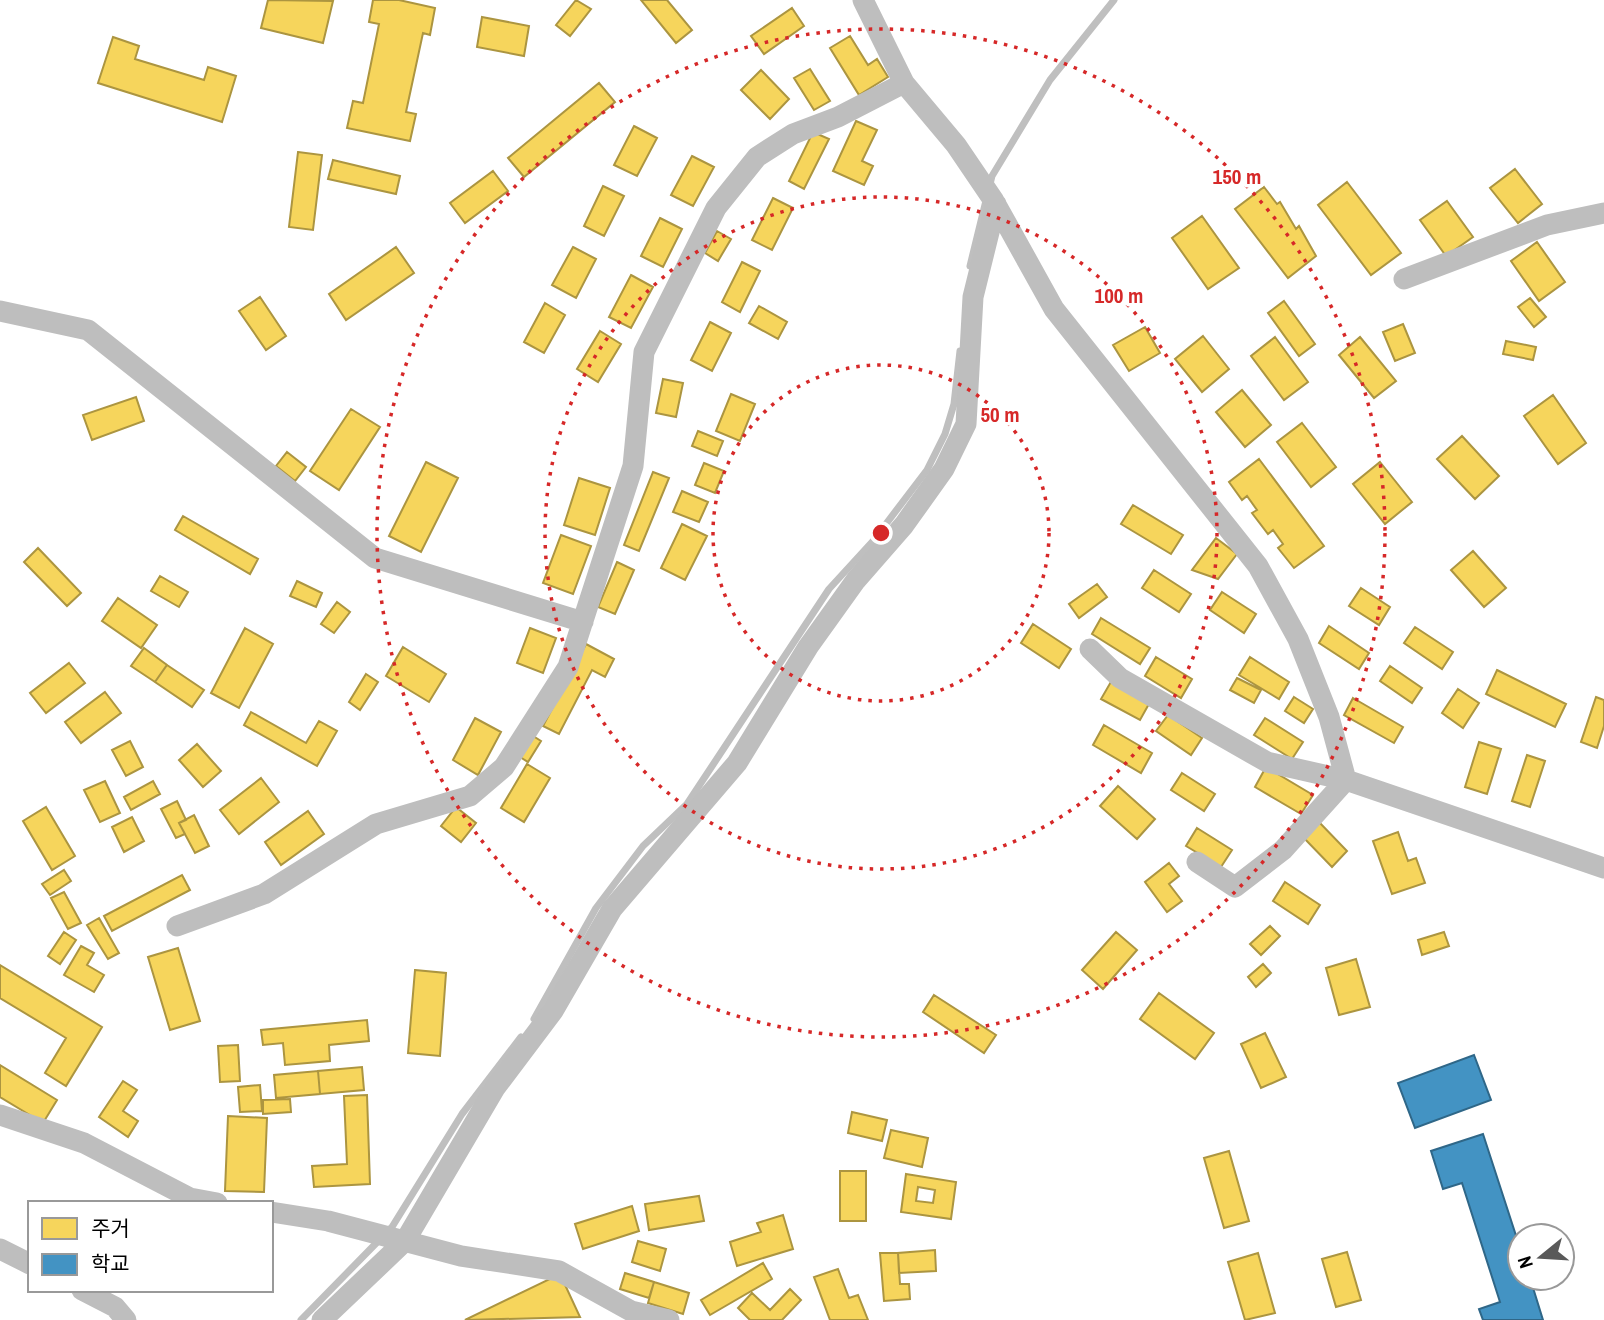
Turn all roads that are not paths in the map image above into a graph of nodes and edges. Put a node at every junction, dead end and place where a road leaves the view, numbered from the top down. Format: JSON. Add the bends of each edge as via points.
{"nodes":[{"id":1,"x":863,"y":0,"type":"edge"},
{"id":2,"x":904,"y":83,"type":"junction"},
{"id":3,"x":995,"y":202,"type":"junction"},
{"id":4,"x":1604,"y":213,"type":"edge"},
{"id":5,"x":1404,"y":279,"type":"dead end"},
{"id":6,"x":0,"y":311,"type":"edge"},
{"id":7,"x":583,"y":622,"type":"junction"},
{"id":8,"x":1090,"y":649,"type":"dead end"},
{"id":9,"x":1346,"y":780,"type":"junction"},
{"id":10,"x":1196,"y":862,"type":"dead end"},
{"id":11,"x":1604,"y":869,"type":"edge"},
{"id":12,"x":177,"y":926,"type":"dead end"},
{"id":13,"x":0,"y":1115,"type":"edge"},
{"id":14,"x":206,"y":1201,"type":"edge"},
{"id":15,"x":273,"y":1212,"type":"edge"},
{"id":16,"x":405,"y":1241,"type":"junction"},
{"id":17,"x":0,"y":1249,"type":"edge"},
{"id":18,"x":28,"y":1263,"type":"edge"},
{"id":19,"x":86,"y":1292,"type":"edge"},
{"id":20,"x":126,"y":1320,"type":"edge"},
{"id":21,"x":322,"y":1320,"type":"edge"},
{"id":22,"x":669,"y":1320,"type":"edge"}],
"edges":[{"from":1,"to":2,"type":"street"},
{"from":2,"to":3,"type":"street","via":[[956,145]]},
{"from":2,"to":7,"type":"street","via":[[793,134],[757,156],[716,208],[643,352],[633,466]]},
{"from":3,"to":9,"type":"street","via":[[1054,309],[1258,566],[1298,639],[1329,717]]},
{"from":3,"to":16,"type":"street","via":[[973,297],[966,424],[944,469],[816,635],[737,763],[612,909],[553,1011],[495,1088]]},
{"from":4,"to":5,"type":"street","via":[[1547,225]]},
{"from":6,"to":7,"type":"street","via":[[88,331],[375,558]]},
{"from":7,"to":12,"type":"street","via":[[568,667],[530,730],[504,766],[470,796],[376,824],[264,894]]},
{"from":8,"to":9,"type":"street","via":[[1121,678],[1267,762]]},
{"from":9,"to":10,"type":"street","via":[[1283,850],[1236,887]]},
{"from":9,"to":11,"type":"street"},
{"from":13,"to":14,"type":"street","via":[[84,1143],[190,1198]]},
{"from":15,"to":16,"type":"street"},
{"from":16,"to":21,"type":"street"},
{"from":16,"to":22,"type":"street","via":[[559,1271],[631,1311]]},
{"from":17,"to":18,"type":"street"},
{"from":19,"to":20,"type":"street","via":[[115,1307]]}]}
